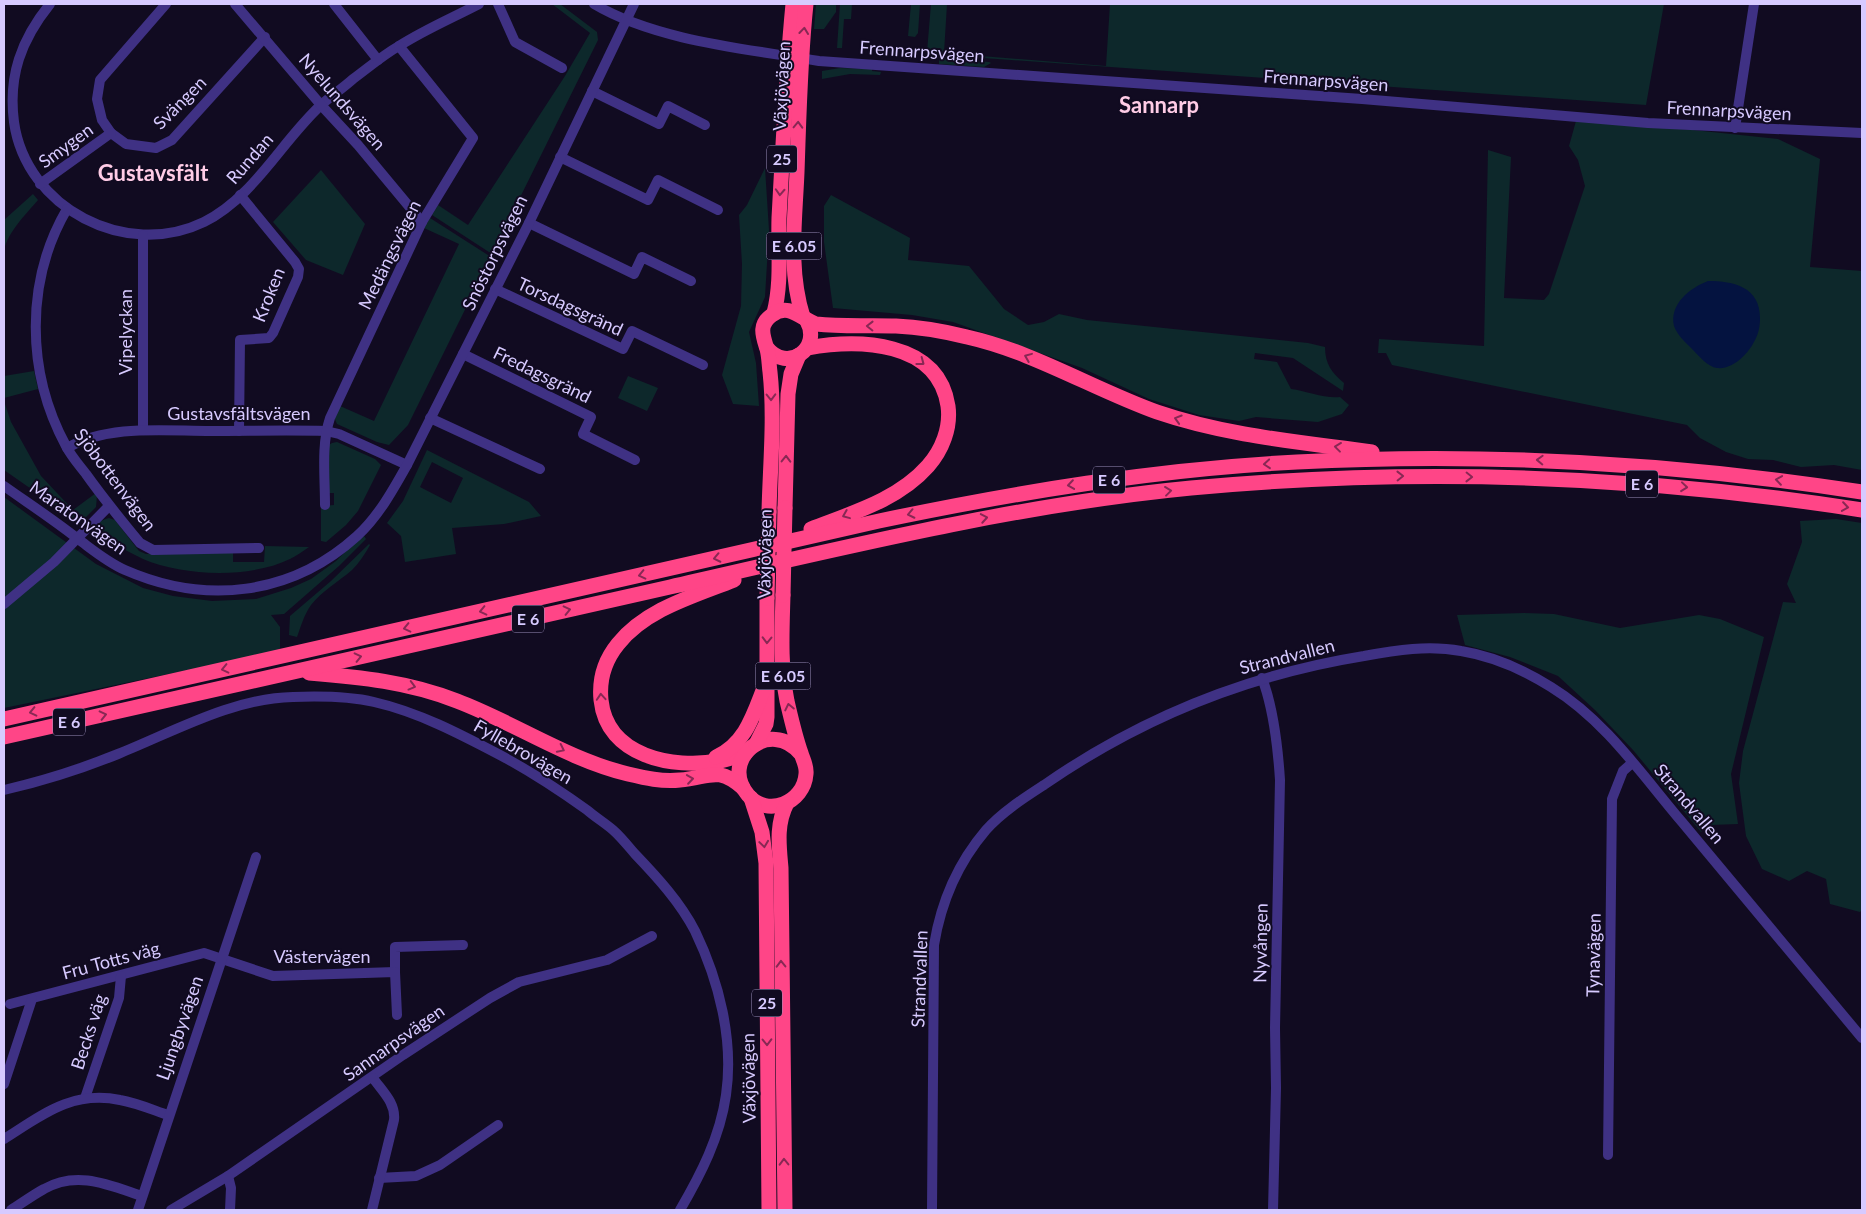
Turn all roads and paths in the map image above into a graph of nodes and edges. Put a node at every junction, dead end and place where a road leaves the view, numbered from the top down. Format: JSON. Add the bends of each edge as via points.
{"nodes":[{"id":1,"x":50,"y":4,"type":"edge"},
{"id":2,"x":166,"y":4,"type":"edge"},
{"id":3,"x":236,"y":4,"type":"edge"},
{"id":4,"x":334,"y":4,"type":"edge"},
{"id":5,"x":479,"y":4,"type":"edge"},
{"id":6,"x":498,"y":4,"type":"edge"},
{"id":7,"x":594,"y":4,"type":"edge"},
{"id":8,"x":634,"y":4,"type":"edge"},
{"id":9,"x":793,"y":4,"type":"edge"},
{"id":10,"x":806,"y":4,"type":"edge"},
{"id":11,"x":1754,"y":4,"type":"edge"},
{"id":12,"x":626,"y":20,"type":"junction"},
{"id":13,"x":265,"y":37,"type":"junction"},
{"id":14,"x":399,"y":46,"type":"junction"},
{"id":15,"x":794,"y":57,"type":"junction"},
{"id":16,"x":378,"y":60,"type":"junction"},
{"id":17,"x":562,"y":68,"type":"dead end"},
{"id":18,"x":8,"y":89,"type":"edge"},
{"id":19,"x":592,"y":90,"type":"junction"},
{"id":20,"x":321,"y":105,"type":"junction"},
{"id":21,"x":705,"y":125,"type":"dead end"},
{"id":22,"x":1735,"y":128,"type":"junction"},
{"id":23,"x":1862,"y":133,"type":"edge"},
{"id":24,"x":110,"y":134,"type":"junction"},
{"id":25,"x":560,"y":157,"type":"junction"},
{"id":26,"x":40,"y":184,"type":"junction"},
{"id":27,"x":240,"y":196,"type":"junction"},
{"id":28,"x":67,"y":208,"type":"junction"},
{"id":29,"x":718,"y":210,"type":"dead end"},
{"id":30,"x":422,"y":222,"type":"junction"},
{"id":31,"x":529,"y":223,"type":"junction"},
{"id":32,"x":143,"y":235,"type":"junction"},
{"id":33,"x":692,"y":281,"type":"dead end"},
{"id":34,"x":495,"y":289,"type":"junction"},
{"id":35,"x":774,"y":314,"type":"junction"},
{"id":36,"x":805,"y":319,"type":"junction"},
{"id":37,"x":767,"y":348,"type":"junction"},
{"id":38,"x":803,"y":352,"type":"junction"},
{"id":39,"x":463,"y":354,"type":"junction"},
{"id":40,"x":703,"y":365,"type":"dead end"},
{"id":41,"x":430,"y":418,"type":"junction"},
{"id":42,"x":143,"y":430,"type":"junction"},
{"id":43,"x":239,"y":430,"type":"junction"},
{"id":44,"x":326,"y":431,"type":"junction"},
{"id":45,"x":67,"y":448,"type":"junction"},
{"id":46,"x":1421,"y":458,"type":"junction"},
{"id":47,"x":635,"y":460,"type":"dead end"},
{"id":48,"x":407,"y":465,"type":"junction"},
{"id":49,"x":540,"y":469,"type":"dead end"},
{"id":50,"x":4,"y":486,"type":"edge"},
{"id":51,"x":1862,"y":492,"type":"edge"},
{"id":52,"x":325,"y":505,"type":"dead end"},
{"id":53,"x":109,"y":506,"type":"junction"},
{"id":54,"x":1862,"y":510,"type":"edge"},
{"id":55,"x":377,"y":513,"type":"joint"},
{"id":56,"x":78,"y":538,"type":"junction"},
{"id":57,"x":258,"y":548,"type":"dead end"},
{"id":58,"x":763,"y":548,"type":"junction"},
{"id":59,"x":776,"y":563,"type":"junction"},
{"id":60,"x":4,"y":604,"type":"edge"},
{"id":61,"x":293,"y":672,"type":"junction"},
{"id":62,"x":1262,"y":678,"type":"junction"},
{"id":63,"x":766,"y":682,"type":"junction"},
{"id":64,"x":4,"y":719,"type":"edge"},
{"id":65,"x":4,"y":737,"type":"edge"},
{"id":66,"x":756,"y":744,"type":"junction"},
{"id":67,"x":745,"y":754,"type":"junction"},
{"id":68,"x":801,"y":754,"type":"junction"},
{"id":69,"x":700,"y":763,"type":"junction"},
{"id":70,"x":1632,"y":763,"type":"junction"},
{"id":71,"x":4,"y":790,"type":"edge"},
{"id":72,"x":747,"y":793,"type":"junction"},
{"id":73,"x":787,"y":803,"type":"junction"},
{"id":74,"x":256,"y":857,"type":"dead end"},
{"id":75,"x":652,"y":936,"type":"dead end"},
{"id":76,"x":463,"y":945,"type":"dead end"},
{"id":77,"x":221,"y":958,"type":"junction"},
{"id":78,"x":395,"y":972,"type":"junction"},
{"id":79,"x":121,"y":976,"type":"junction"},
{"id":80,"x":32,"y":999,"type":"junction"},
{"id":81,"x":10,"y":1004,"type":"dead end"},
{"id":82,"x":397,"y":1015,"type":"dead end"},
{"id":83,"x":1862,"y":1038,"type":"edge"},
{"id":84,"x":373,"y":1078,"type":"junction"},
{"id":85,"x":4,"y":1084,"type":"edge"},
{"id":86,"x":85,"y":1098,"type":"junction"},
{"id":87,"x":168,"y":1115,"type":"junction"},
{"id":88,"x":498,"y":1125,"type":"dead end"},
{"id":89,"x":4,"y":1139,"type":"edge"},
{"id":90,"x":1608,"y":1155,"type":"dead end"},
{"id":91,"x":228,"y":1176,"type":"junction"},
{"id":92,"x":379,"y":1178,"type":"junction"},
{"id":93,"x":142,"y":1196,"type":"junction"},
{"id":94,"x":11,"y":1210,"type":"edge"},
{"id":95,"x":138,"y":1210,"type":"edge"},
{"id":96,"x":175,"y":1210,"type":"edge"},
{"id":97,"x":230,"y":1210,"type":"edge"},
{"id":98,"x":372,"y":1210,"type":"edge"},
{"id":99,"x":680,"y":1210,"type":"edge"},
{"id":100,"x":769,"y":1210,"type":"edge"},
{"id":101,"x":785,"y":1210,"type":"edge"},
{"id":102,"x":932,"y":1210,"type":"edge"},
{"id":103,"x":1273,"y":1210,"type":"edge"}],
"edges":[{"from":1,"to":18,"type":"street","name":"Rundan","via":[[24,44]]},
{"from":2,"to":24,"type":"street","via":[[100,80],[97,99],[102,120]]},
{"from":3,"to":13,"type":"street","name":"Nyelundsvägen"},
{"from":4,"to":16,"type":"street"},
{"from":5,"to":14,"type":"street","name":"Rundan"},
{"from":6,"to":17,"type":"street","via":[[515,42]]},
{"from":7,"to":12,"type":"street","name":"Frennarpsvägen"},
{"from":8,"to":12,"type":"street","name":"Snöstorpsvägen"},
{"from":9,"to":15,"type":"highway","name":"Växjövägen","number":"25"},
{"from":15,"to":10,"type":"highway","name":"Växjövägen","number":"E 6.05","one_way":true},
{"from":11,"to":22,"type":"street"},
{"from":12,"to":15,"type":"street","name":"Frennarpsvägen","via":[[660,31]]},
{"from":12,"to":19,"type":"street","name":"Snöstorpsvägen"},
{"from":13,"to":20,"type":"street","name":"Nyelundsvägen"},
{"from":13,"to":24,"type":"street","name":"Svängen","via":[[172,140],[156,148],[126,144]]},
{"from":14,"to":16,"type":"street","name":"Rundan"},
{"from":14,"to":30,"type":"street","name":"Medängsvägen","via":[[473,138]]},
{"from":15,"to":22,"type":"street","name":"Frennarpsvägen"},
{"from":15,"to":35,"type":"highway","name":"Växjövägen","number":"25","one_way":true,"via":[[778,236],[779,288]]},
{"from":36,"to":15,"type":"highway","name":"Växjövägen","number":"E 6.05","one_way":true,"via":[[796,289],[793,253]]},
{"from":16,"to":20,"type":"street","name":"Rundan"},
{"from":18,"to":26,"type":"street","name":"Rundan","via":[[16,134],[26,163]]},
{"from":19,"to":21,"type":"street","via":[[659,124],[668,106]]},
{"from":19,"to":25,"type":"street","name":"Snöstorpsvägen"},
{"from":20,"to":27,"type":"street","name":"Rundan"},
{"from":20,"to":30,"type":"street","name":"Nyelundsvägen"},
{"from":22,"to":23,"type":"street","name":"Frennarpsvägen"},
{"from":24,"to":26,"type":"street","name":"Smygen"},
{"from":25,"to":29,"type":"street","via":[[648,200],[658,180]]},
{"from":25,"to":31,"type":"street","name":"Snöstorpsvägen"},
{"from":26,"to":28,"type":"street","name":"Rundan"},
{"from":27,"to":32,"type":"street","name":"Rundan","via":[[203,222],[174,231]]},
{"from":27,"to":43,"type":"street","name":"Kroken","via":[[299,270],[269,338],[240,340]]},
{"from":28,"to":32,"type":"street","name":"Rundan","via":[[101,226]]},
{"from":28,"to":45,"type":"street","name":"Sjöbottenvägen","via":[[41,275],[34,324],[42,386],[53,420]]},
{"from":30,"to":44,"type":"street","name":"Medängsvägen"},
{"from":31,"to":33,"type":"street","via":[[634,274],[642,258]]},
{"from":31,"to":34,"type":"street","name":"Snöstorpsvägen"},
{"from":32,"to":42,"type":"street","name":"Vipelyckan"},
{"from":34,"to":39,"type":"street","name":"Snöstorpsvägen"},
{"from":34,"to":40,"type":"street","name":"Torsdagsgränd","via":[[623,349],[632,331]]},
{"from":35,"to":36,"type":"highway","via":[[791,310]]},
{"from":35,"to":37,"type":"highway","name":"Växjövägen","via":[[763,329]]},
{"from":36,"to":38,"type":"highway","name":"Växjövägen","via":[[811,335]]},
{"from":46,"to":36,"type":"highway","one_way":true,"via":[[1205,427],[1154,411],[1030,358],[968,337],[921,328],[825,325]]},
{"from":37,"to":38,"type":"highway","via":[[782,358]]},
{"from":37,"to":63,"type":"highway","name":"Växjövägen","number":"E 6.05","one_way":true,"bridge":true,"via":[[772,392]]},
{"from":38,"to":58,"type":"highway","one_way":true,"via":[[841,345],[880,346],[906,352],[929,368],[943,387],[948,411],[946,432],[936,454],[907,486],[879,502]]},
{"from":68,"to":38,"type":"highway","name":"Växjövägen","number":"E 6.05","one_way":true,"bridge":true,"via":[[783,681],[783,595],[788,394],[791,374]]},
{"from":39,"to":41,"type":"street","name":"Snöstorpsvägen"},
{"from":39,"to":47,"type":"street","name":"Fredagsgränd","via":[[591,417],[583,434]]},
{"from":41,"to":48,"type":"street","name":"Snöstorpsvägen"},
{"from":41,"to":49,"type":"street"},
{"from":42,"to":43,"type":"street","name":"Gustavsfältsvägen"},
{"from":42,"to":45,"type":"street","name":"Gustavsfältsvägen","via":[[79,441]]},
{"from":43,"to":44,"type":"street","name":"Gustavsfältsvägen"},
{"from":44,"to":48,"type":"street","name":"Gustavsfältsvägen"},
{"from":44,"to":52,"type":"street","name":"Medängsvägen"},
{"from":45,"to":53,"type":"street","name":"Sjöbottenvägen"},
{"from":51,"to":46,"type":"highway","number":"E 6","one_way":true,"via":[[1679,469],[1523,459]]},
{"from":46,"to":58,"type":"highway","number":"E 6","one_way":true,"via":[[1295,462],[1118,479],[954,506]]},
{"from":48,"to":55,"type":"street","name":"Snöstorpsvägen"},
{"from":50,"to":56,"type":"street","name":"Maratonvägen"},
{"from":53,"to":56,"type":"street"},
{"from":53,"to":57,"type":"street","name":"Sjöbottenvägen","via":[[140,543],[152,550]]},
{"from":59,"to":54,"type":"highway","number":"E 6","one_way":true,"via":[[956,523],[1063,504],[1189,488],[1296,480],[1420,476],[1587,480],[1746,494]]},
{"from":55,"to":56,"type":"street","name":"Maratonvägen","via":[[357,536],[320,564],[287,579],[249,589],[194,590],[159,583],[123,570]]},
{"from":56,"to":60,"type":"street"},
{"from":58,"to":64,"type":"highway","number":"E 6","one_way":true},
{"from":61,"to":59,"type":"highway","number":"E 6","one_way":true},
{"from":69,"to":59,"type":"highway","one_way":true,"via":[[682,764],[650,758],[636,752],[615,734],[606,721],[600,691],[608,658],[629,632],[657,612]]},
{"from":65,"to":61,"type":"highway","number":"E 6","one_way":true},
{"from":61,"to":72,"type":"highway","one_way":true,"via":[[405,684],[458,701],[573,755],[617,771],[662,780],[722,774]]},
{"from":62,"to":70,"type":"street","name":"Strandvallen","via":[[1409,648],[1460,650],[1506,664],[1551,687],[1590,715]]},
{"from":62,"to":102,"type":"street","name":"Strandvallen","via":[[1189,704],[1105,745],[1023,799],[995,822],[960,866],[943,905],[934,945]]},
{"from":62,"to":103,"type":"street","name":"Nyvången","via":[[1280,780]]},
{"from":63,"to":66,"type":"highway","name":"Växjövägen","number":"E 6.05","via":[[767,717]]},
{"from":63,"to":69,"type":"highway","via":[[748,728],[739,741],[730,750]]},
{"from":66,"to":67,"type":"highway","name":"Växjövägen"},
{"from":66,"to":68,"type":"highway","via":[[777,739],[791,744]]},
{"from":67,"to":69,"type":"highway","via":[[718,762]]},
{"from":67,"to":72,"type":"highway","name":"Växjövägen","via":[[739,771]]},
{"from":68,"to":73,"type":"highway","name":"Växjövägen","via":[[805,763],[805,782],[795,798]]},
{"from":70,"to":83,"type":"street","name":"Strandvallen"},
{"from":70,"to":90,"type":"street","name":"Tynavägen","via":[[1623,771],[1612,799]]},
{"from":71,"to":99,"type":"street","name":"Fyllebrovägen","via":[[65,774],[199,720],[254,702],[290,697],[338,697],[374,702],[455,732],[520,765],[612,830],[664,885],[694,930],[715,981],[724,1018],[728,1062],[726,1095],[717,1134],[700,1178]]},
{"from":72,"to":73,"type":"highway","via":[[764,805]]},
{"from":72,"to":100,"type":"highway","name":"Växjövägen","number":"25","one_way":true,"via":[[762,832],[766,863]]},
{"from":101,"to":73,"type":"highway","name":"Växjövägen","number":"25","one_way":true,"via":[[779,831],[781,814]]},
{"from":74,"to":77,"type":"street","name":"Ljungbyvägen"},
{"from":75,"to":84,"type":"street","name":"Sannarpsvägen","via":[[607,960],[519,982],[403,1055]]},
{"from":76,"to":78,"type":"street","name":"Västervägen","via":[[395,947]]},
{"from":77,"to":78,"type":"street","name":"Västervägen","via":[[273,976]]},
{"from":77,"to":79,"type":"street","name":"Fru Totts väg","via":[[204,953]]},
{"from":77,"to":87,"type":"street","name":"Ljungbyvägen"},
{"from":78,"to":82,"type":"street","name":"Västervägen"},
{"from":79,"to":80,"type":"street","name":"Fru Totts väg"},
{"from":79,"to":86,"type":"street","name":"Becks väg","via":[[119,998]]},
{"from":80,"to":81,"type":"street","name":"Fru Totts väg"},
{"from":80,"to":85,"type":"street"},
{"from":84,"to":91,"type":"street","name":"Sannarpsvägen"},
{"from":84,"to":92,"type":"street","via":[[395,1111]]},
{"from":86,"to":87,"type":"street","via":[[120,1100]]},
{"from":86,"to":89,"type":"street","via":[[53,1108]]},
{"from":87,"to":93,"type":"street","name":"Ljungbyvägen"},
{"from":88,"to":92,"type":"street","via":[[440,1166],[416,1176]]},
{"from":91,"to":96,"type":"street","name":"Sannarpsvägen"},
{"from":91,"to":97,"type":"street"},
{"from":92,"to":98,"type":"street"},
{"from":93,"to":94,"type":"street","via":[[100,1182],[77,1179],[45,1188]]},
{"from":93,"to":95,"type":"street","name":"Ljungbyvägen"}]}
